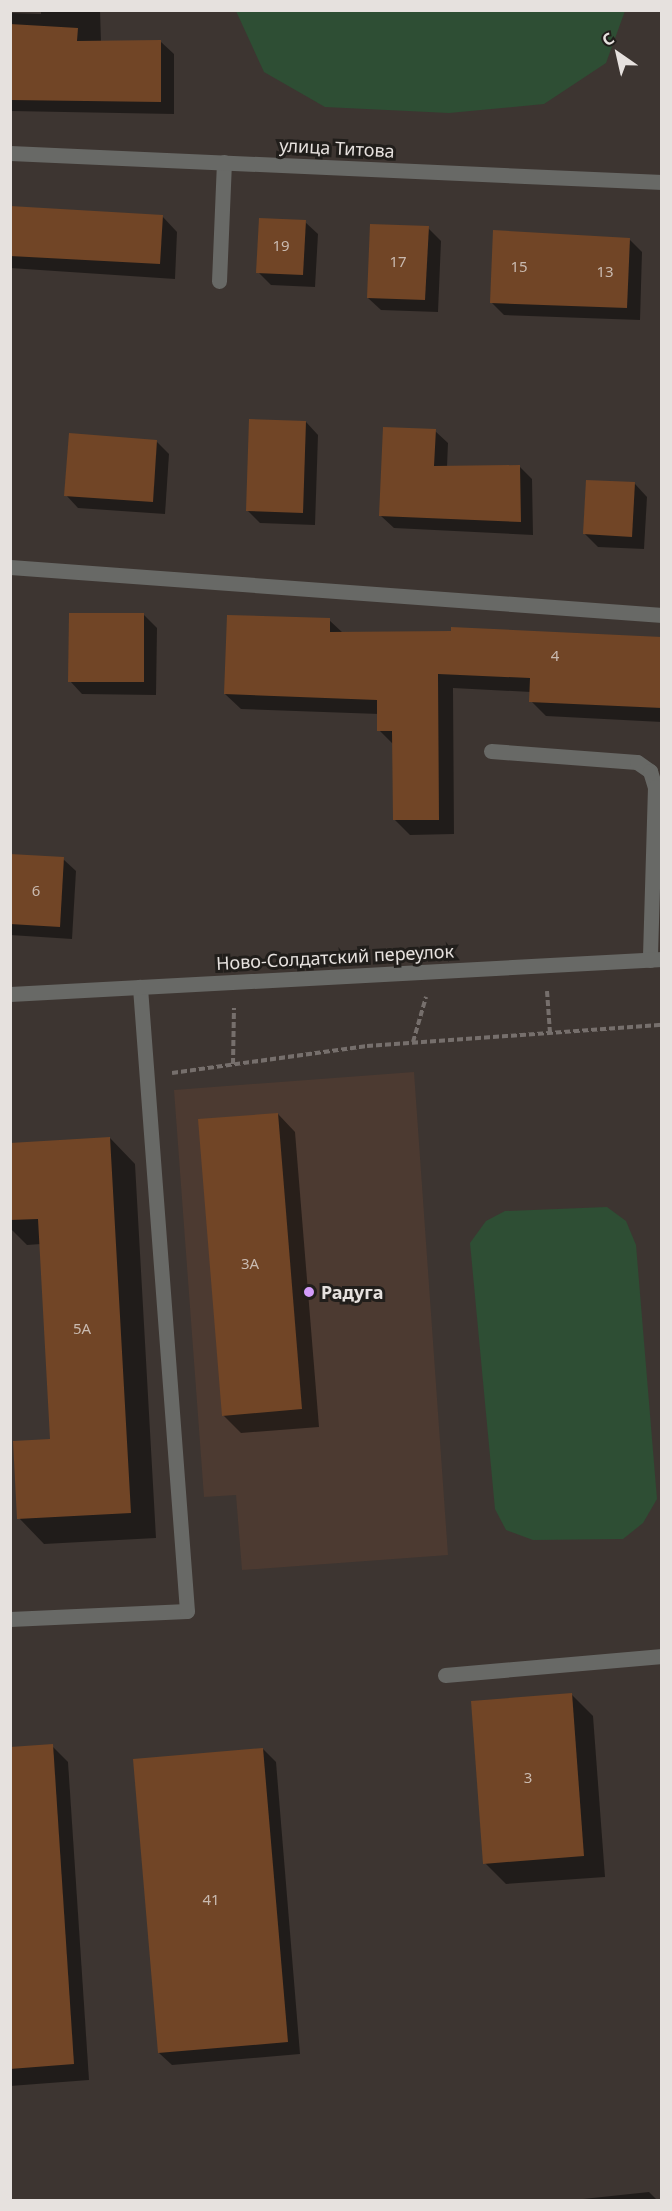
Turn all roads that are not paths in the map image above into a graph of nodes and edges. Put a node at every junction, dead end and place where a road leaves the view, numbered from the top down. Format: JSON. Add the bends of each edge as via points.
{"nodes":[{"id":1,"x":10,"y":153,"type":"edge"},
{"id":2,"x":224,"y":162,"type":"junction"},
{"id":3,"x":662,"y":182,"type":"edge"},
{"id":4,"x":219,"y":281,"type":"dead end"},
{"id":5,"x":10,"y":567,"type":"edge"},
{"id":6,"x":662,"y":615,"type":"edge"},
{"id":7,"x":491,"y":751,"type":"dead end"},
{"id":8,"x":656,"y":960,"type":"edge"},
{"id":9,"x":140,"y":987,"type":"junction"},
{"id":10,"x":10,"y":993,"type":"edge"},
{"id":11,"x":10,"y":1619,"type":"edge"},
{"id":12,"x":662,"y":1656,"type":"edge"},
{"id":13,"x":445,"y":1675,"type":"dead end"}],
"edges":[{"from":1,"to":2,"type":"street","name":"улица Титова"},
{"from":2,"to":3,"type":"street","name":"улица Титова"},
{"from":2,"to":4,"type":"street"},
{"from":5,"to":6,"type":"street"},
{"from":7,"to":8,"type":"street","via":[[637,762],[650,771],[655,787]]},
{"from":8,"to":9,"type":"street","name":"Ново-Солдатский переулок"},
{"from":9,"to":10,"type":"street","name":"Ново-Солдатский переулок"},
{"from":9,"to":11,"type":"street","via":[[187,1611]]},
{"from":12,"to":13,"type":"street"}]}
